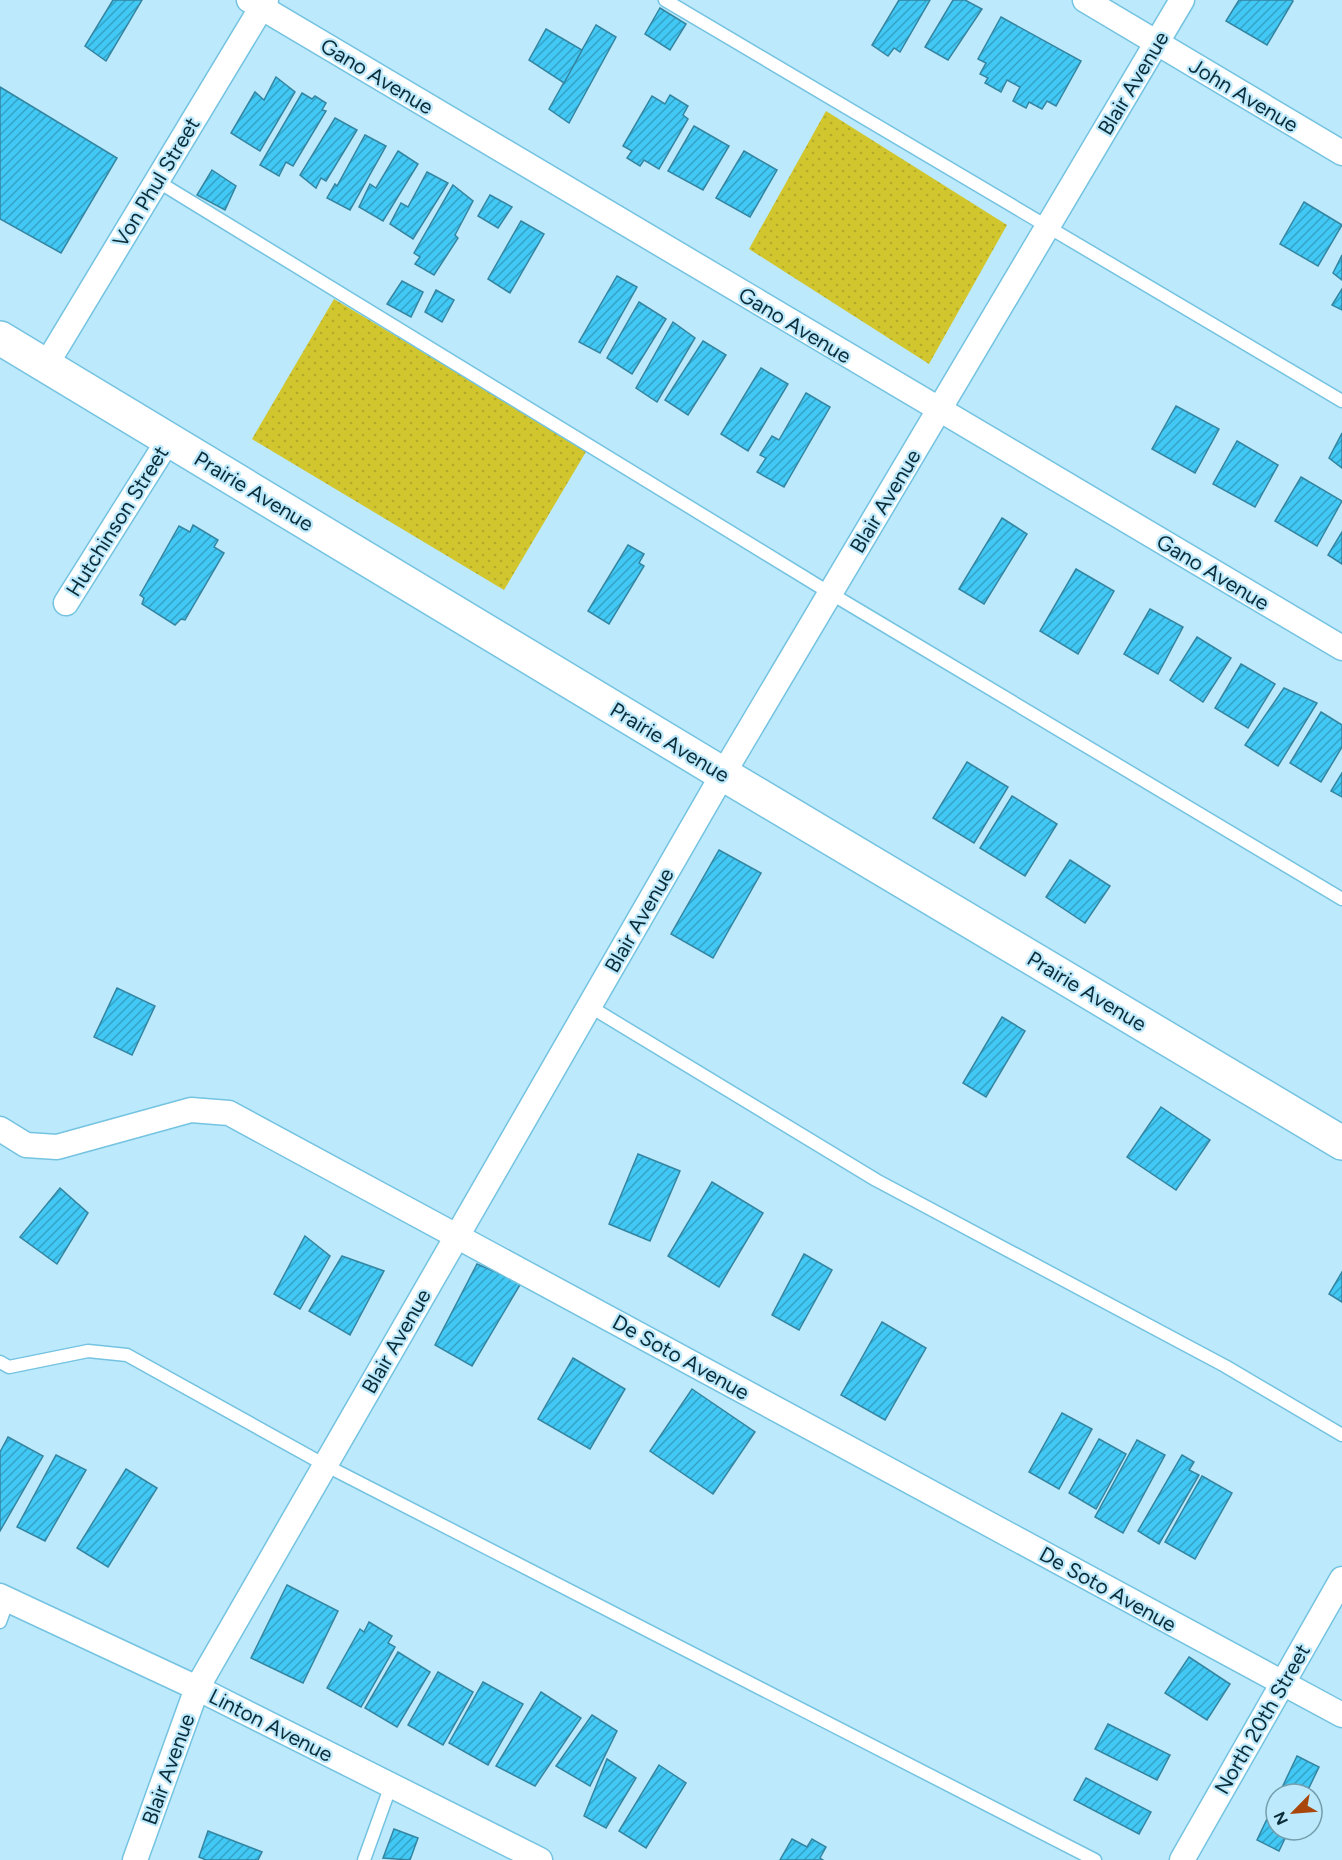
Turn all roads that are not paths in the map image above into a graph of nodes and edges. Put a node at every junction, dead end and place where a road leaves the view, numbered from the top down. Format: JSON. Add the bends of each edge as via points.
{"nodes":[{"id":1,"x":665,"y":0,"type":"edge"},
{"id":2,"x":1085,"y":0,"type":"edge"},
{"id":3,"x":1182,"y":0,"type":"edge"},
{"id":4,"x":259,"y":2,"type":"edge"},
{"id":5,"x":1157,"y":43,"type":"junction"},
{"id":6,"x":1342,"y":153,"type":"edge"},
{"id":7,"x":157,"y":181,"type":"junction"},
{"id":8,"x":1048,"y":226,"type":"junction"},
{"id":9,"x":0,"y":338,"type":"edge"},
{"id":10,"x":46,"y":365,"type":"junction"},
{"id":11,"x":1342,"y":401,"type":"edge"},
{"id":12,"x":939,"y":410,"type":"junction"},
{"id":13,"x":169,"y":439,"type":"junction"},
{"id":14,"x":830,"y":593,"type":"junction"},
{"id":15,"x":66,"y":603,"type":"dead end"},
{"id":16,"x":1342,"y":648,"type":"edge"},
{"id":17,"x":723,"y":774,"type":"junction"},
{"id":18,"x":1342,"y":899,"type":"edge"},
{"id":19,"x":589,"y":1006,"type":"junction"},
{"id":20,"x":0,"y":1129,"type":"edge"},
{"id":21,"x":1342,"y":1143,"type":"edge"},
{"id":22,"x":456,"y":1235,"type":"junction"},
{"id":23,"x":0,"y":1362,"type":"edge"},
{"id":24,"x":1342,"y":1436,"type":"edge"},
{"id":25,"x":325,"y":1465,"type":"junction"},
{"id":26,"x":1342,"y":1579,"type":"edge"},
{"id":27,"x":3,"y":1606,"type":"edge"},
{"id":28,"x":1282,"y":1683,"type":"junction"},
{"id":29,"x":197,"y":1688,"type":"junction"},
{"id":30,"x":1342,"y":1715,"type":"edge"},
{"id":31,"x":391,"y":1785,"type":"junction"},
{"id":32,"x":135,"y":1860,"type":"edge"},
{"id":33,"x":364,"y":1860,"type":"edge"},
{"id":34,"x":540,"y":1860,"type":"edge"},
{"id":35,"x":1095,"y":1860,"type":"edge"},
{"id":36,"x":1182,"y":1860,"type":"edge"}],
"edges":[{"from":1,"to":8,"type":"lane"},
{"from":2,"to":5,"type":"street","name":"John Avenue"},
{"from":3,"to":5,"type":"street","name":"Blair Avenue"},
{"from":4,"to":7,"type":"street","name":"Von Phul Street"},
{"from":4,"to":12,"type":"street","name":"Gano Avenue"},
{"from":5,"to":6,"type":"street","name":"John Avenue"},
{"from":5,"to":8,"type":"street","name":"Blair Avenue"},
{"from":7,"to":10,"type":"street","name":"Von Phul Street"},
{"from":7,"to":14,"type":"lane"},
{"from":8,"to":11,"type":"lane"},
{"from":8,"to":12,"type":"street","name":"Blair Avenue"},
{"from":9,"to":10,"type":"street","name":"Prairie Avenue"},
{"from":10,"to":13,"type":"street","name":"Prairie Avenue"},
{"from":12,"to":14,"type":"street","name":"Blair Avenue"},
{"from":12,"to":16,"type":"street","name":"Gano Avenue"},
{"from":13,"to":15,"type":"street","name":"Hutchinson Street"},
{"from":13,"to":17,"type":"street","name":"Prairie Avenue"},
{"from":14,"to":17,"type":"street","name":"Blair Avenue"},
{"from":14,"to":18,"type":"lane"},
{"from":17,"to":19,"type":"street","name":"Blair Avenue"},
{"from":17,"to":21,"type":"street","name":"Prairie Avenue"},
{"from":19,"to":22,"type":"street","name":"Blair Avenue"},
{"from":19,"to":24,"type":"lane","via":[[876,1180],[1225,1366]]},
{"from":20,"to":22,"type":"street","name":"De Soto Avenue","via":[[26,1145],[57,1148],[191,1110],[229,1113]]},
{"from":22,"to":25,"type":"street","name":"Blair Avenue"},
{"from":22,"to":28,"type":"street","name":"De Soto Avenue"},
{"from":23,"to":25,"type":"lane","via":[[9,1367],[88,1352],[127,1355]]},
{"from":25,"to":29,"type":"street","name":"Blair Avenue"},
{"from":25,"to":35,"type":"lane"},
{"from":26,"to":28,"type":"street","name":"North 20th Street"},
{"from":27,"to":29,"type":"street","name":"Linton Avenue"},
{"from":28,"to":30,"type":"street","name":"De Soto Avenue"},
{"from":28,"to":36,"type":"street","name":"North 20th Street"},
{"from":29,"to":31,"type":"street","name":"Linton Avenue"},
{"from":29,"to":32,"type":"street","name":"Blair Avenue"},
{"from":31,"to":33,"type":"lane"},
{"from":31,"to":34,"type":"street","name":"Linton Avenue"}]}
